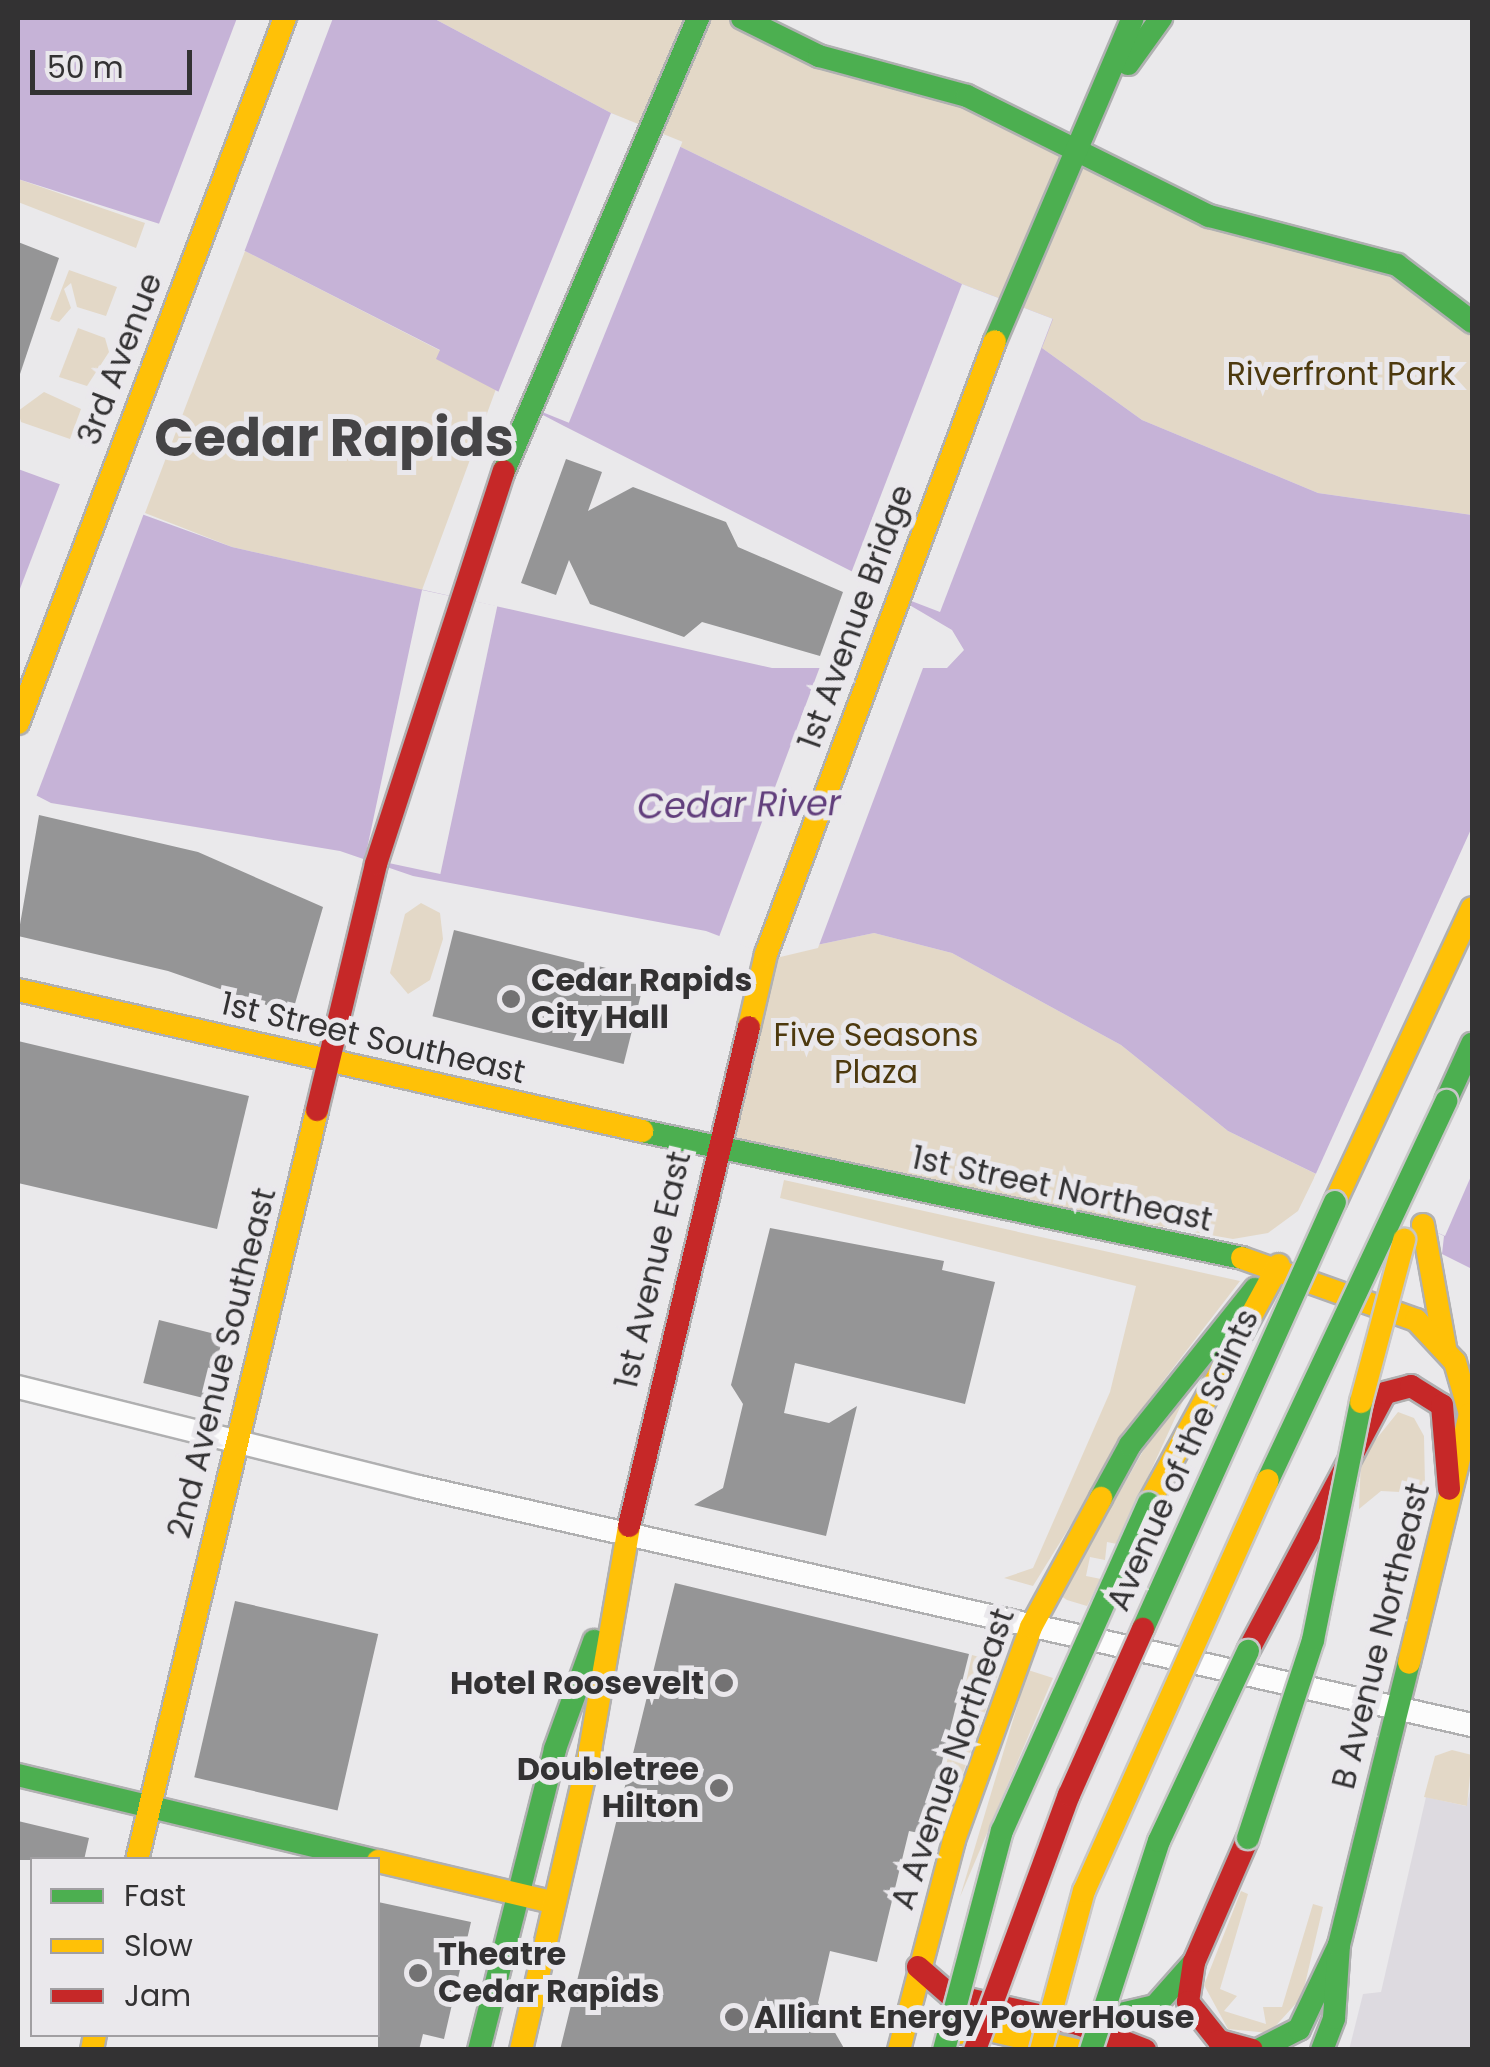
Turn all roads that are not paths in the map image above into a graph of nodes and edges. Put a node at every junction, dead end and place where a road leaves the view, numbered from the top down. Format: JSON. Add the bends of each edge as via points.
{"nodes":[{"id":1,"x":285,"y":18,"type":"edge"},
{"id":2,"x":698,"y":18,"type":"edge"},
{"id":3,"x":742,"y":18,"type":"edge"},
{"id":4,"x":1132,"y":18,"type":"edge"},
{"id":5,"x":1161,"y":18,"type":"edge"},
{"id":6,"x":1107,"y":93,"type":"junction"},
{"id":7,"x":1080,"y":152,"type":"junction"},
{"id":8,"x":1472,"y":322,"type":"edge"},
{"id":9,"x":18,"y":723,"type":"edge"},
{"id":10,"x":1472,"y":908,"type":"edge"},
{"id":11,"x":766,"y":954,"type":"joint"},
{"id":12,"x":18,"y":990,"type":"edge"},
{"id":13,"x":1472,"y":1044,"type":"edge"},
{"id":14,"x":328,"y":1061,"type":"junction"},
{"id":15,"x":1446,"y":1101,"type":"junction"},
{"id":16,"x":715,"y":1148,"type":"junction"},
{"id":17,"x":1423,"y":1225,"type":"dead end"},
{"id":18,"x":1280,"y":1265,"type":"junction"},
{"id":19,"x":1392,"y":1306,"type":"junction"},
{"id":20,"x":1445,"y":1347,"type":"junction"},
{"id":21,"x":18,"y":1387,"type":"edge"},
{"id":22,"x":236,"y":1442,"type":"junction"},
{"id":23,"x":1449,"y":1488,"type":"junction"},
{"id":24,"x":627,"y":1530,"type":"junction"},
{"id":25,"x":1301,"y":1541,"type":"junction"},
{"id":26,"x":610,"y":1603,"type":"junction"},
{"id":27,"x":1031,"y":1626,"type":"junction"},
{"id":28,"x":1397,"y":1711,"type":"junction"},
{"id":29,"x":1472,"y":1725,"type":"edge"},
{"id":30,"x":18,"y":1776,"type":"edge"},
{"id":31,"x":150,"y":1807,"type":"junction"},
{"id":32,"x":138,"y":1857,"type":"edge"},
{"id":33,"x":361,"y":1857,"type":"edge"},
{"id":34,"x":380,"y":1861,"type":"edge"},
{"id":35,"x":520,"y":1894,"type":"junction"},
{"id":36,"x":556,"y":1903,"type":"junction"},
{"id":37,"x":1339,"y":1945,"type":"junction"},
{"id":38,"x":1194,"y":1962,"type":"junction"},
{"id":39,"x":918,"y":1967,"type":"junction"},
{"id":40,"x":1078,"y":2024,"type":"junction"},
{"id":41,"x":480,"y":2050,"type":"edge"},
{"id":42,"x":520,"y":2050,"type":"edge"},
{"id":43,"x":898,"y":2050,"type":"edge"},
{"id":44,"x":936,"y":2050,"type":"edge"},
{"id":45,"x":944,"y":2050,"type":"edge"},
{"id":46,"x":975,"y":2050,"type":"edge"},
{"id":47,"x":1041,"y":2050,"type":"edge"},
{"id":48,"x":1076,"y":2050,"type":"edge"},
{"id":49,"x":1090,"y":2050,"type":"edge"},
{"id":50,"x":1145,"y":2050,"type":"edge"},
{"id":51,"x":1255,"y":2050,"type":"edge"},
{"id":52,"x":1322,"y":2050,"type":"edge"}],
"edges":[{"from":1,"to":9,"type":"main road","name":"3rd Avenue"},
{"from":2,"to":14,"type":"main road","name":"2nd Avenue Southeast","via":[[522,425],[459,598],[374,873]]},
{"from":3,"to":7,"type":"main road","via":[[819,56],[934,82]]},
{"from":4,"to":6,"type":"main road"},
{"from":5,"to":6,"type":"main road"},
{"from":6,"to":7,"type":"main road","name":"1st Avenue Bridge"},
{"from":7,"to":8,"type":"main road","via":[[1209,216],[1397,265]]},
{"from":7,"to":11,"type":"main road","name":"1st Avenue Bridge","via":[[1009,302]]},
{"from":10,"to":46,"type":"main road","name":"Avenue of the Saints","bridge":true,"via":[[1069,1796]]},
{"from":11,"to":16,"type":"main road","name":"1st Avenue East"},
{"from":12,"to":14,"type":"main road","name":"1st Street Southeast"},
{"from":13,"to":15,"type":"main road"},
{"from":14,"to":16,"type":"main road","name":"1st Street Southeast"},
{"from":14,"to":22,"type":"main road","name":"2nd Avenue Southeast"},
{"from":15,"to":38,"type":"main road","bridge":true,"via":[[1374,1342],[1313,1640],[1248,1838]]},
{"from":15,"to":47,"type":"main road","bridge":true,"via":[[1139,1756],[1084,1892]]},
{"from":16,"to":18,"type":"main road","name":"1st Street Northeast"},
{"from":16,"to":24,"type":"main road","name":"1st Avenue East"},
{"from":17,"to":20,"type":"main road","name":"B Avenue Northeast"},
{"from":18,"to":19,"type":"main road","name":"1st Street Northeast"},
{"from":18,"to":27,"type":"main road","name":"A Avenue Northeast","via":[[1218,1328],[1140,1432]]},
{"from":18,"to":45,"type":"main road","bridge":true,"via":[[1149,1503],[1002,1831]]},
{"from":19,"to":20,"type":"main road"},
{"from":19,"to":25,"type":"main road"},
{"from":20,"to":23,"type":"main road","name":"B Avenue Northeast","via":[[1470,1414]]},
{"from":21,"to":22,"type":"street"},
{"from":22,"to":24,"type":"street"},
{"from":22,"to":31,"type":"main road","name":"2nd Avenue Southeast"},
{"from":23,"to":25,"type":"main road","via":[[1442,1406],[1425,1390],[1398,1387],[1376,1404]]},
{"from":23,"to":28,"type":"main road","name":"B Avenue Northeast"},
{"from":24,"to":26,"type":"main road","name":"1st Avenue East"},
{"from":24,"to":27,"type":"street"},
{"from":25,"to":49,"type":"main road","bridge":true,"via":[[1159,1841]]},
{"from":26,"to":35,"type":"main road","name":"1st Avenue East","via":[[564,1716]]},
{"from":26,"to":36,"type":"main road","name":"1st Avenue East","via":[[590,1750]]},
{"from":27,"to":28,"type":"street"},
{"from":27,"to":39,"type":"main road","name":"A Avenue Northeast","via":[[975,1776]]},
{"from":28,"to":29,"type":"street"},
{"from":28,"to":37,"type":"main road","name":"B Avenue Northeast"},
{"from":30,"to":31,"type":"main road"},
{"from":31,"to":32,"type":"main road","name":"2nd Avenue Southeast"},
{"from":31,"to":33,"type":"main road"},
{"from":34,"to":35,"type":"main road"},
{"from":35,"to":36,"type":"main road"},
{"from":35,"to":41,"type":"main road","name":"1st Avenue East"},
{"from":36,"to":42,"type":"main road","name":"1st Avenue East"},
{"from":37,"to":51,"type":"main road","via":[[1299,2029]]},
{"from":37,"to":52,"type":"main road","via":[[1334,2018]]},
{"from":38,"to":40,"type":"main road","via":[[1155,2006]]},
{"from":38,"to":51,"type":"main road","via":[[1188,2002],[1194,2017],[1219,2040]]},
{"from":39,"to":40,"type":"main road","via":[[950,1995]]},
{"from":39,"to":43,"type":"main road","name":"A Avenue Northeast"},
{"from":40,"to":50,"type":"main road"},
{"from":44,"to":48,"type":"main road","via":[[986,2029]]}]}
